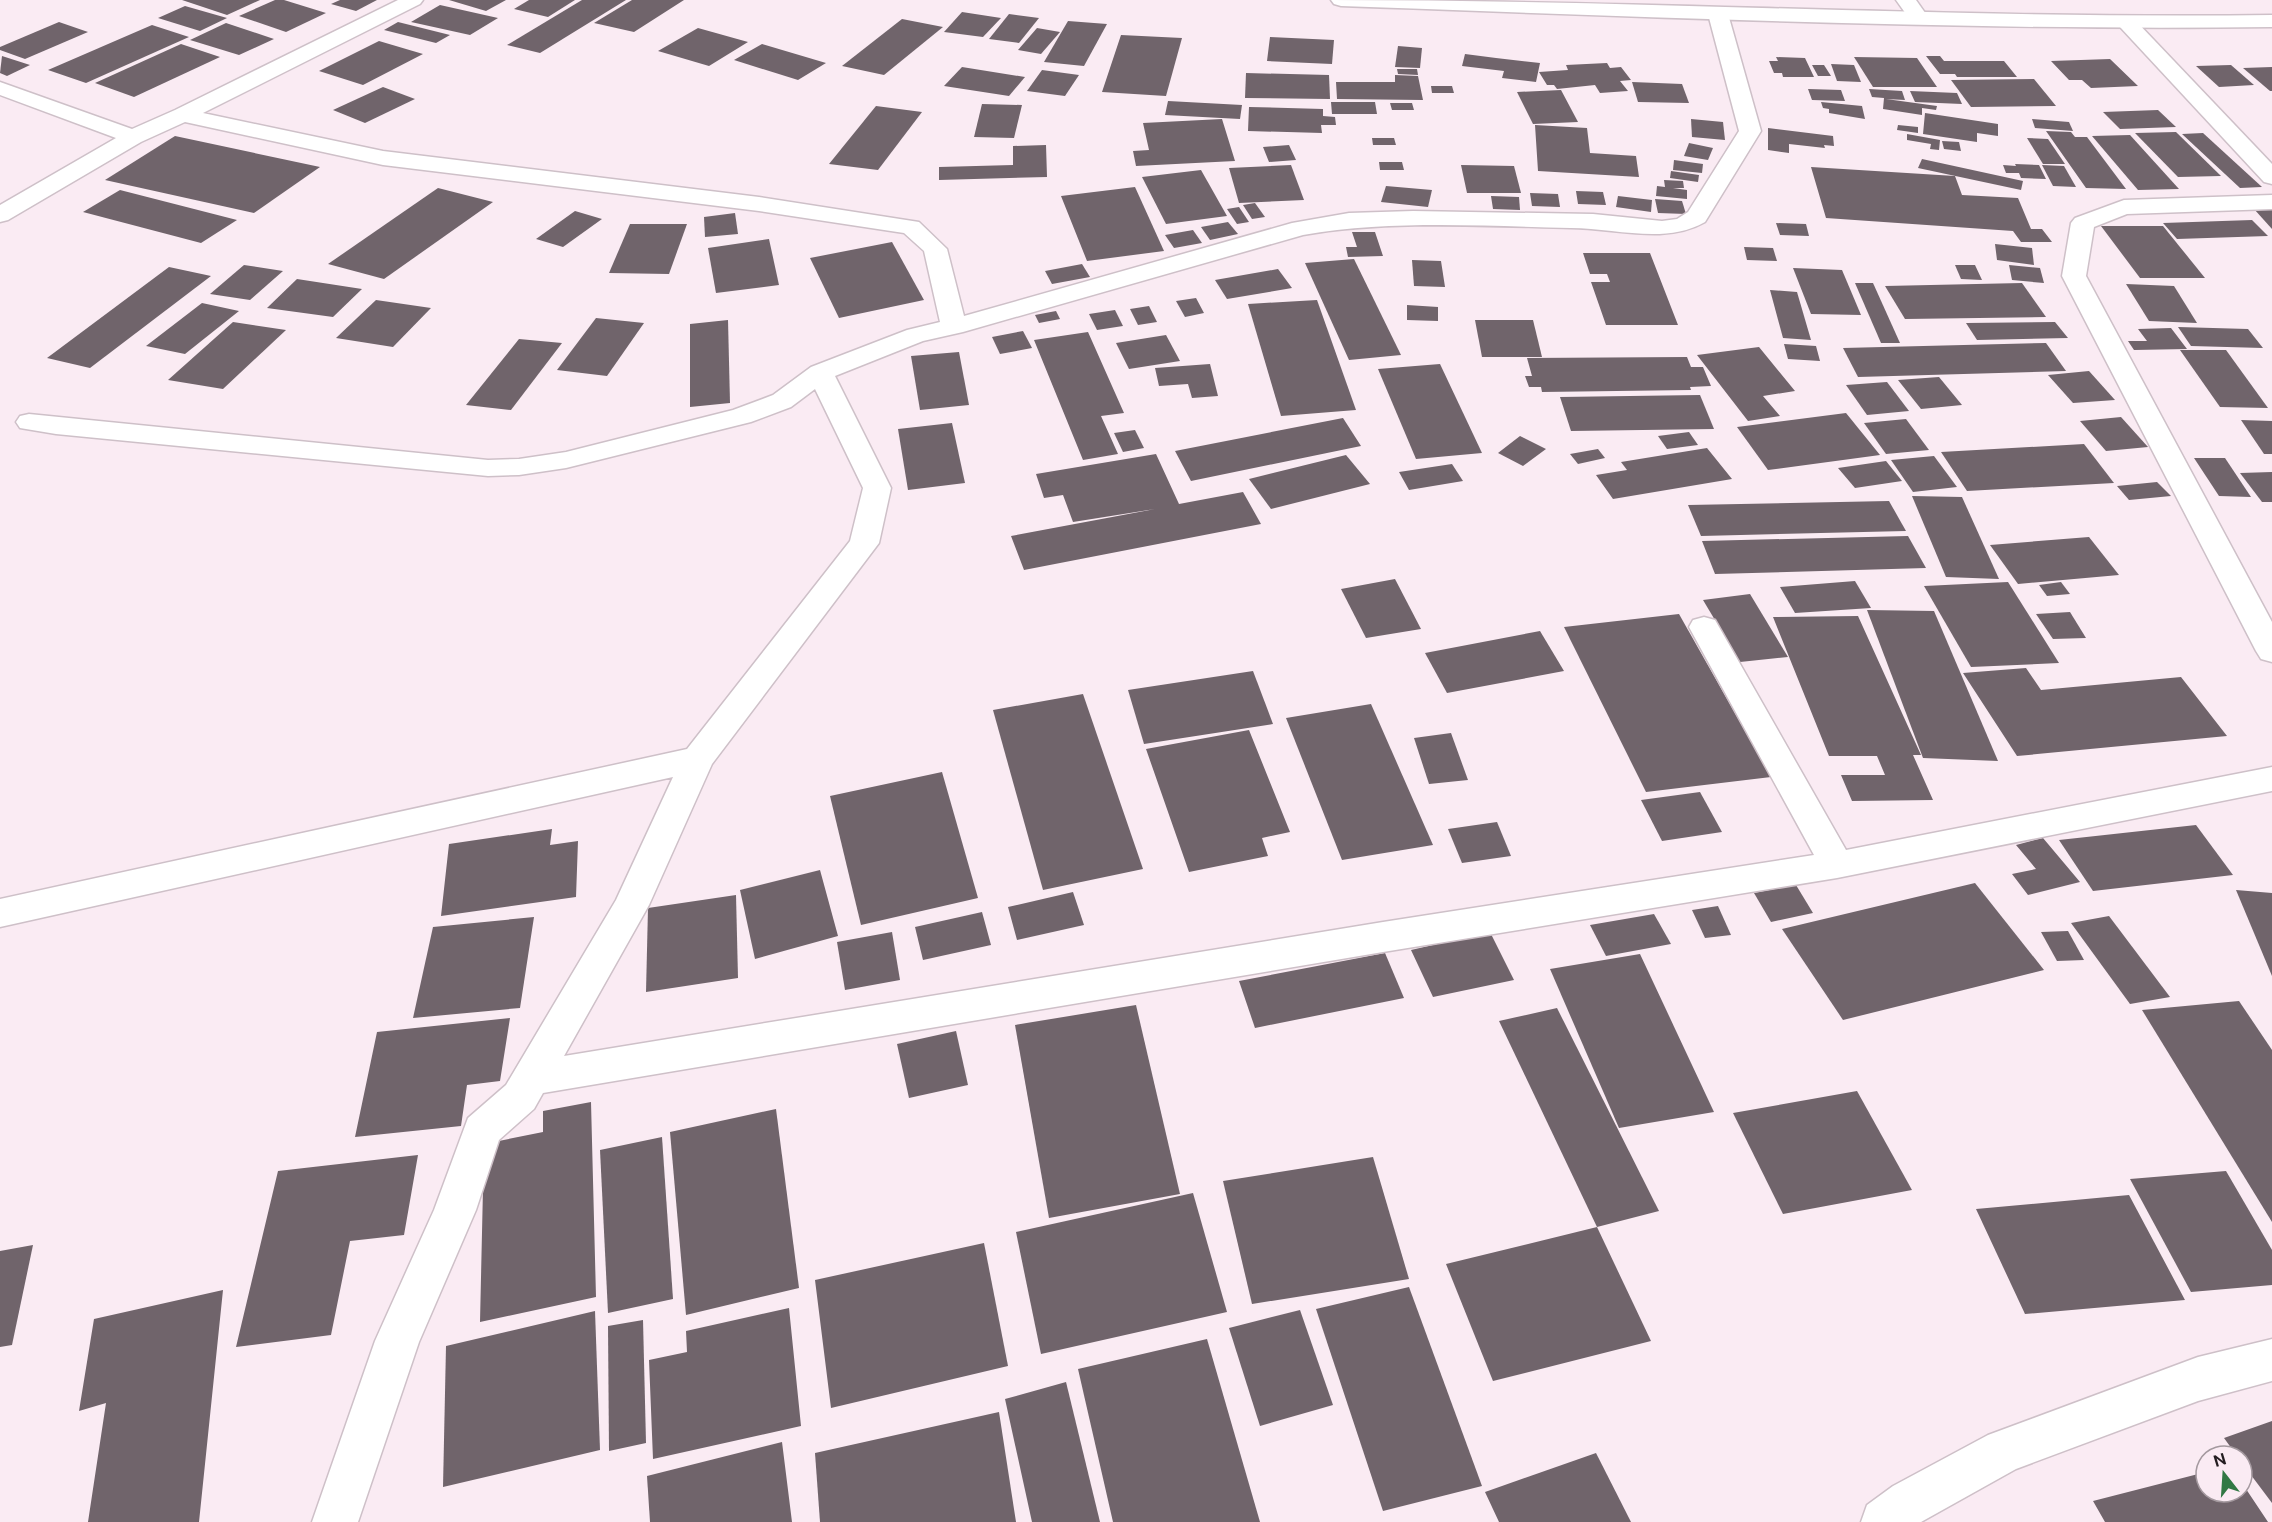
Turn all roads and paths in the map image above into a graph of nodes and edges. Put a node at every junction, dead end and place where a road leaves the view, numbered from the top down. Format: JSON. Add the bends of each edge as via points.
{"nodes":[{"id":1,"x":413,"y":0,"type":"edge"},
{"id":2,"x":1341,"y":0,"type":"edge"},
{"id":3,"x":1906,"y":0,"type":"edge"},
{"id":4,"x":1370,"y":1,"type":"edge"},
{"id":5,"x":1718,"y":14,"type":"junction"},
{"id":6,"x":1918,"y":17,"type":"junction"},
{"id":7,"x":2272,"y":21,"type":"edge"},
{"id":8,"x":2127,"y":23,"type":"junction"},
{"id":9,"x":0,"y":88,"type":"edge"},
{"id":10,"x":183,"y":115,"type":"junction"},
{"id":11,"x":133,"y":137,"type":"junction"},
{"id":12,"x":2272,"y":177,"type":"edge"},
{"id":13,"x":2272,"y":202,"type":"edge"},
{"id":14,"x":0,"y":215,"type":"edge"},
{"id":15,"x":954,"y":327,"type":"junction"},
{"id":16,"x":820,"y":373,"type":"junction"},
{"id":17,"x":30,"y":422,"type":"dead end"},
{"id":18,"x":1704,"y":627,"type":"dead end"},
{"id":19,"x":2272,"y":651,"type":"edge"},
{"id":20,"x":698,"y":759,"type":"junction"},
{"id":21,"x":2272,"y":779,"type":"edge"},
{"id":22,"x":1837,"y":865,"type":"junction"},
{"id":23,"x":0,"y":913,"type":"edge"},
{"id":24,"x":531,"y":1078,"type":"junction"},
{"id":25,"x":2272,"y":1360,"type":"edge"},
{"id":26,"x":335,"y":1522,"type":"edge"},
{"id":27,"x":1884,"y":1522,"type":"edge"}],
"edges":[{"from":1,"to":10,"type":"street"},
{"from":2,"to":4,"type":"street"},
{"from":3,"to":6,"type":"street"},
{"from":4,"to":5,"type":"street"},
{"from":5,"to":6,"type":"street"},
{"from":5,"to":15,"type":"street","via":[[1750,131],[1696,217],[1683,225],[1662,228],[1593,221],[1349,220],[1258,239]]},
{"from":6,"to":8,"type":"street"},
{"from":7,"to":8,"type":"street"},
{"from":8,"to":12,"type":"street"},
{"from":9,"to":11,"type":"street"},
{"from":10,"to":11,"type":"street"},
{"from":10,"to":15,"type":"street","via":[[383,158],[759,204],[911,227],[935,249]]},
{"from":11,"to":14,"type":"street"},
{"from":13,"to":19,"type":"street","via":[[2124,207],[2083,223],[2074,276]]},
{"from":15,"to":16,"type":"street","via":[[916,335]]},
{"from":16,"to":17,"type":"street","via":[[782,401],[742,416],[566,460],[519,467]]},
{"from":16,"to":20,"type":"street","via":[[877,488],[864,543]]},
{"from":18,"to":22,"type":"street"},
{"from":20,"to":23,"type":"street"},
{"from":20,"to":24,"type":"street","via":[[631,905]]},
{"from":21,"to":22,"type":"street"},
{"from":22,"to":24,"type":"street"},
{"from":24,"to":26,"type":"street","via":[[520,1097],[482,1130],[455,1210],[397,1341]]},
{"from":25,"to":27,"type":"street","via":[[2198,1379],[2004,1451],[1909,1502]]}]}
